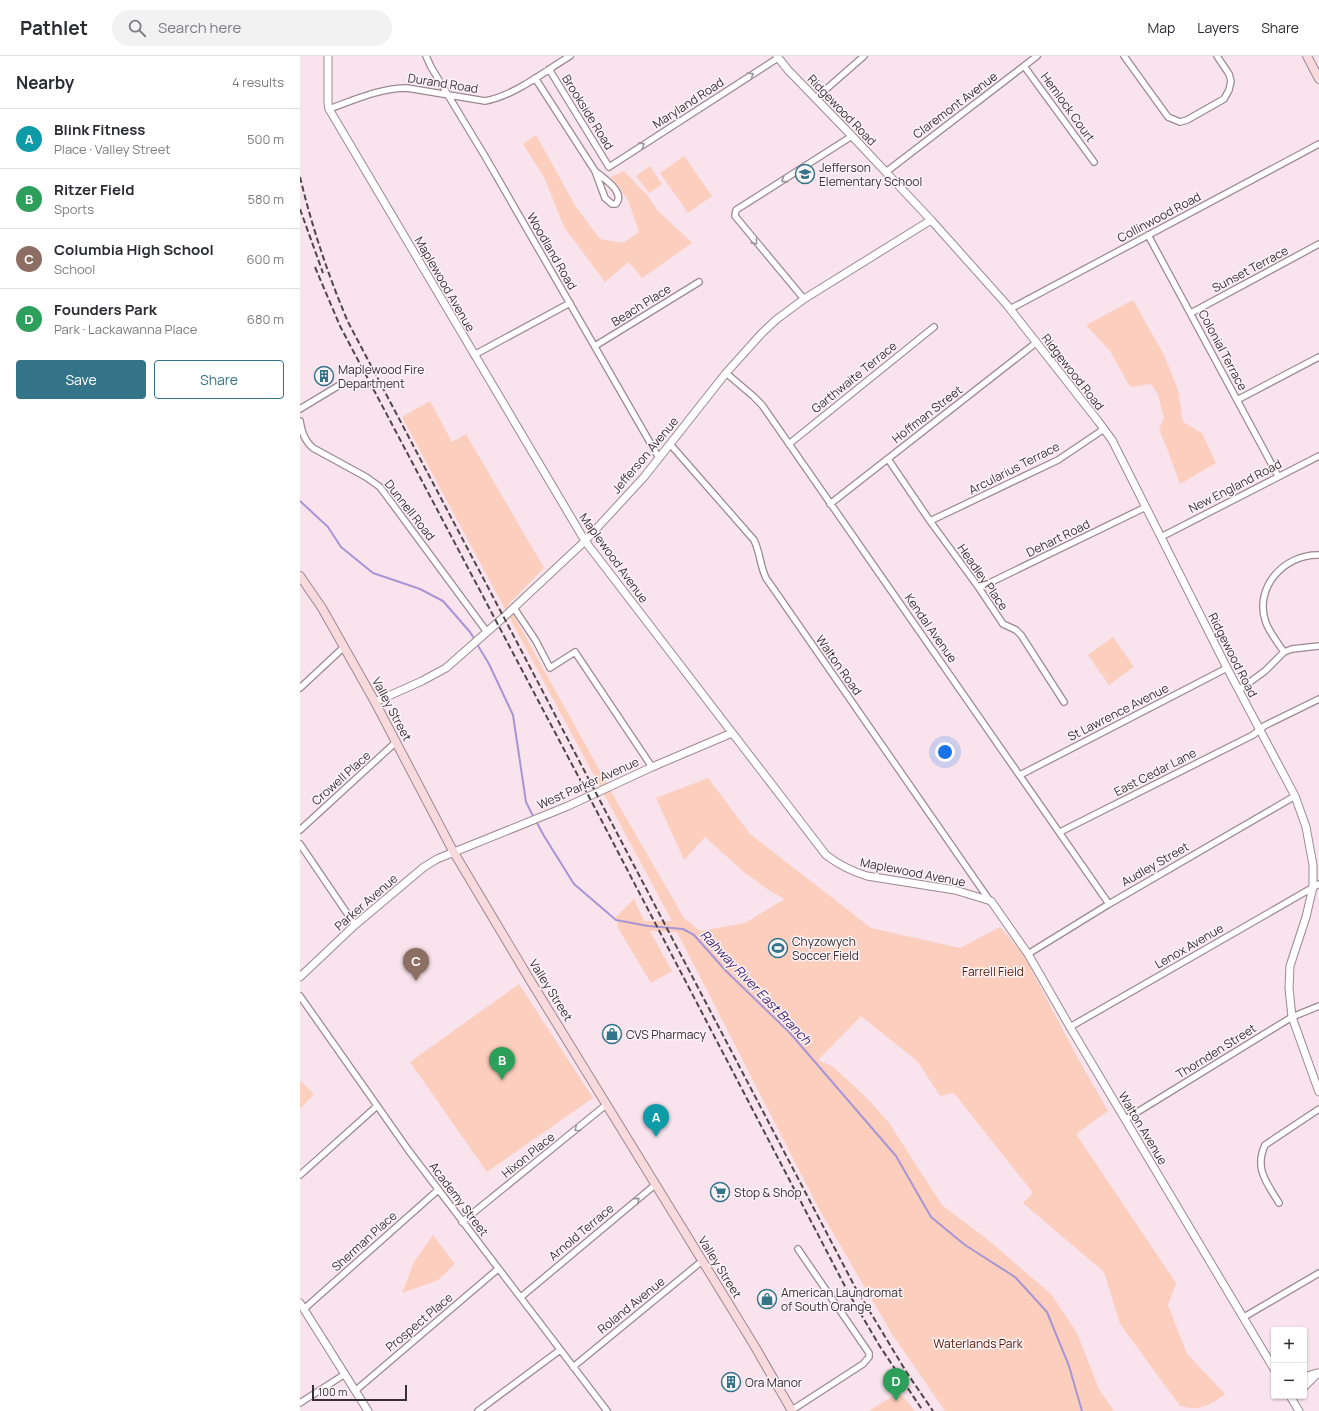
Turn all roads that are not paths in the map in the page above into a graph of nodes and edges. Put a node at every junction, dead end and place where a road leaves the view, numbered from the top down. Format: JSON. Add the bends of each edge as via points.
{"nodes":[{"id":1,"x":328,"y":56,"type":"edge"},
{"id":2,"x":426,"y":56,"type":"edge"},
{"id":3,"x":570,"y":56,"type":"edge"},
{"id":4,"x":864,"y":56,"type":"edge"},
{"id":5,"x":1037,"y":56,"type":"edge"},
{"id":6,"x":1124,"y":56,"type":"edge"},
{"id":7,"x":1217,"y":56,"type":"edge"},
{"id":8,"x":1307,"y":56,"type":"edge"},
{"id":9,"x":778,"y":57,"type":"edge"},
{"id":10,"x":1024,"y":66,"type":"junction"},
{"id":11,"x":549,"y":69,"type":"junction"},
{"id":12,"x":535,"y":78,"type":"junction"},
{"id":13,"x":1319,"y":78,"type":"edge"},
{"id":14,"x":448,"y":95,"type":"junction"},
{"id":15,"x":816,"y":98,"type":"junction"},
{"id":16,"x":329,"y":109,"type":"junction"},
{"id":17,"x":852,"y":136,"type":"junction"},
{"id":18,"x":1319,"y":144,"type":"edge"},
{"id":19,"x":1094,"y":162,"type":"dead end"},
{"id":20,"x":609,"y":167,"type":"joint"},
{"id":21,"x":596,"y":172,"type":"junction"},
{"id":22,"x":886,"y":172,"type":"junction"},
{"id":23,"x":931,"y":220,"type":"junction"},
{"id":24,"x":1148,"y":235,"type":"junction"},
{"id":25,"x":1319,"y":244,"type":"edge"},
{"id":26,"x":699,"y":282,"type":"dead end"},
{"id":27,"x":804,"y":299,"type":"junction"},
{"id":28,"x":570,"y":303,"type":"junction"},
{"id":29,"x":1010,"y":309,"type":"junction"},
{"id":30,"x":1191,"y":313,"type":"junction"},
{"id":31,"x":934,"y":327,"type":"dead end"},
{"id":32,"x":1036,"y":342,"type":"junction"},
{"id":33,"x":595,"y":346,"type":"junction"},
{"id":34,"x":474,"y":355,"type":"junction"},
{"id":35,"x":1319,"y":357,"type":"edge"},
{"id":36,"x":726,"y":373,"type":"junction"},
{"id":37,"x":343,"y":383,"type":"dead end"},
{"id":38,"x":1237,"y":400,"type":"junction"},
{"id":39,"x":300,"y":409,"type":"edge"},
{"id":40,"x":300,"y":421,"type":"edge"},
{"id":41,"x":1104,"y":429,"type":"junction"},
{"id":42,"x":670,"y":444,"type":"junction"},
{"id":43,"x":789,"y":444,"type":"junction"},
{"id":44,"x":1319,"y":456,"type":"edge"},
{"id":45,"x":659,"y":458,"type":"junction"},
{"id":46,"x":888,"y":459,"type":"junction"},
{"id":47,"x":1278,"y":476,"type":"junction"},
{"id":48,"x":830,"y":504,"type":"junction"},
{"id":49,"x":1146,"y":507,"type":"junction"},
{"id":50,"x":930,"y":521,"type":"junction"},
{"id":51,"x":1161,"y":537,"type":"junction"},
{"id":52,"x":585,"y":541,"type":"junction"},
{"id":53,"x":1319,"y":555,"type":"edge"},
{"id":54,"x":300,"y":576,"type":"edge"},
{"id":55,"x":979,"y":588,"type":"junction"},
{"id":56,"x":514,"y":608,"type":"junction"},
{"id":57,"x":487,"y":632,"type":"junction"},
{"id":58,"x":1319,"y":646,"type":"edge"},
{"id":59,"x":344,"y":647,"type":"junction"},
{"id":60,"x":1284,"y":652,"type":"junction"},
{"id":61,"x":1227,"y":668,"type":"junction"},
{"id":62,"x":300,"y":688,"type":"edge"},
{"id":63,"x":1239,"y":690,"type":"junction"},
{"id":64,"x":1319,"y":699,"type":"edge"},
{"id":65,"x":375,"y":702,"type":"junction"},
{"id":66,"x":1064,"y":702,"type":"dead end"},
{"id":67,"x":1260,"y":730,"type":"junction"},
{"id":68,"x":732,"y":733,"type":"junction"},
{"id":69,"x":396,"y":742,"type":"junction"},
{"id":70,"x":652,"y":767,"type":"junction"},
{"id":71,"x":1020,"y":775,"type":"junction"},
{"id":72,"x":1295,"y":796,"type":"junction"},
{"id":73,"x":300,"y":830,"type":"edge"},
{"id":74,"x":1060,"y":832,"type":"junction"},
{"id":75,"x":300,"y":844,"type":"edge"},
{"id":76,"x":453,"y":851,"type":"junction"},
{"id":77,"x":1316,"y":886,"type":"edge"},
{"id":78,"x":991,"y":901,"type":"junction"},
{"id":79,"x":1109,"y":904,"type":"junction"},
{"id":80,"x":355,"y":925,"type":"junction"},
{"id":81,"x":1028,"y":954,"type":"junction"},
{"id":82,"x":300,"y":977,"type":"edge"},
{"id":83,"x":300,"y":996,"type":"edge"},
{"id":84,"x":1319,"y":1006,"type":"edge"},
{"id":85,"x":1292,"y":1017,"type":"junction"},
{"id":86,"x":1070,"y":1027,"type":"junction"},
{"id":87,"x":1319,"y":1092,"type":"edge"},
{"id":88,"x":607,"y":1104,"type":"junction"},
{"id":89,"x":377,"y":1106,"type":"junction"},
{"id":90,"x":1319,"y":1109,"type":"edge"},
{"id":91,"x":1126,"y":1119,"type":"junction"},
{"id":92,"x":300,"y":1175,"type":"edge"},
{"id":93,"x":656,"y":1184,"type":"junction"},
{"id":94,"x":438,"y":1190,"type":"junction"},
{"id":95,"x":1279,"y":1204,"type":"dead end"},
{"id":96,"x":462,"y":1222,"type":"junction"},
{"id":97,"x":798,"y":1249,"type":"dead end"},
{"id":98,"x":702,"y":1261,"type":"junction"},
{"id":99,"x":498,"y":1269,"type":"junction"},
{"id":100,"x":1319,"y":1273,"type":"edge"},
{"id":101,"x":521,"y":1297,"type":"junction"},
{"id":102,"x":302,"y":1306,"type":"edge"},
{"id":103,"x":1244,"y":1317,"type":"junction"},
{"id":104,"x":560,"y":1350,"type":"junction"},
{"id":105,"x":1271,"y":1364,"type":"edge"},
{"id":106,"x":573,"y":1367,"type":"junction"},
{"id":107,"x":1318,"y":1373,"type":"edge"},
{"id":108,"x":345,"y":1374,"type":"junction"},
{"id":109,"x":1307,"y":1376,"type":"edge"},
{"id":110,"x":1307,"y":1384,"type":"edge"},
{"id":111,"x":355,"y":1391,"type":"junction"},
{"id":112,"x":1293,"y":1399,"type":"edge"},
{"id":113,"x":300,"y":1403,"type":"edge"},
{"id":114,"x":792,"y":1410,"type":"edge"},
{"id":115,"x":368,"y":1411,"type":"edge"},
{"id":116,"x":478,"y":1411,"type":"edge"},
{"id":117,"x":606,"y":1411,"type":"edge"},
{"id":118,"x":1299,"y":1411,"type":"edge"}],
"edges":[{"from":1,"to":16,"type":"street","name":"Maplewood Avenue"},
{"from":2,"to":14,"type":"street","name":"Woodland Road"},
{"from":3,"to":11,"type":"street","name":"Durand Road"},
{"from":4,"to":15,"type":"street"},
{"from":5,"to":10,"type":"street","name":"Claremont Avenue"},
{"from":6,"to":7,"type":"street","via":[[1168,117],[1180,122],[1224,99],[1231,81]]},
{"from":8,"to":13,"type":"main road"},
{"from":9,"to":15,"type":"street","name":"Ridgewood Road"},
{"from":20,"to":9,"type":"street","name":"Maryland Road","one_way":true},
{"from":10,"to":19,"type":"street","name":"Hemlock Court"},
{"from":10,"to":22,"type":"street","name":"Claremont Avenue"},
{"from":11,"to":12,"type":"street","name":"Durand Road"},
{"from":11,"to":20,"type":"street","name":"Brookside Road"},
{"from":12,"to":14,"type":"street","name":"Durand Road","via":[[519,88],[485,101]]},
{"from":12,"to":21,"type":"street"},
{"from":14,"to":16,"type":"street","name":"Durand Road","via":[[396,88]]},
{"from":14,"to":28,"type":"street","name":"Woodland Road"},
{"from":15,"to":17,"type":"street","name":"Ridgewood Road"},
{"from":16,"to":34,"type":"street","name":"Maplewood Avenue"},
{"from":17,"to":22,"type":"street","name":"Ridgewood Road"},
{"from":17,"to":27,"type":"street","one_way":true,"via":[[736,210],[735,216]]},
{"from":18,"to":24,"type":"street","name":"Collinwood Road"},
{"from":21,"to":21,"type":"street","via":[[605,198],[616,204],[619,196],[615,189]]},
{"from":22,"to":23,"type":"street","name":"Ridgewood Road"},
{"from":23,"to":27,"type":"street","name":"Jefferson Avenue"},
{"from":23,"to":29,"type":"street","name":"Ridgewood Road"},
{"from":24,"to":29,"type":"street","name":"Collinwood Road"},
{"from":24,"to":30,"type":"street","name":"Colonial Terrace"},
{"from":25,"to":30,"type":"street","name":"Sunset Terrace"},
{"from":26,"to":33,"type":"street","name":"Beach Place"},
{"from":27,"to":36,"type":"street","name":"Jefferson Avenue","via":[[777,318]]},
{"from":28,"to":33,"type":"street","name":"Woodland Road"},
{"from":28,"to":34,"type":"street"},
{"from":29,"to":32,"type":"street","name":"Ridgewood Road"},
{"from":30,"to":38,"type":"street","name":"Colonial Terrace"},
{"from":31,"to":43,"type":"street","name":"Garthwaite Terrace"},
{"from":32,"to":41,"type":"street","name":"Ridgewood Road"},
{"from":32,"to":46,"type":"street","name":"Hoffman Street"},
{"from":33,"to":45,"type":"street","name":"Woodland Road"},
{"from":34,"to":52,"type":"street","name":"Maplewood Avenue"},
{"from":35,"to":38,"type":"street"},
{"from":36,"to":42,"type":"street","name":"Jefferson Avenue"},
{"from":36,"to":43,"type":"street","name":"Kendal Avenue","via":[[762,405]]},
{"from":37,"to":39,"type":"street"},
{"from":38,"to":47,"type":"street","name":"Colonial Terrace"},
{"from":40,"to":57,"type":"street","name":"Dunnell Road","via":[[307,443],[313,448],[366,476],[380,487]]},
{"from":41,"to":49,"type":"street","name":"Ridgewood Road"},
{"from":41,"to":50,"type":"street","name":"Arcularius Terrace","via":[[1058,460]]},
{"from":42,"to":45,"type":"street","name":"Jefferson Avenue"},
{"from":42,"to":78,"type":"street","name":"Walton Road","via":[[754,540],[766,578]]},
{"from":43,"to":48,"type":"street","name":"Kendal Avenue"},
{"from":44,"to":47,"type":"street","name":"New England Road"},
{"from":45,"to":52,"type":"street","name":"Jefferson Avenue"},
{"from":46,"to":48,"type":"street","name":"Hoffman Street"},
{"from":46,"to":50,"type":"street","name":"Headley Place"},
{"from":47,"to":51,"type":"street","name":"New England Road"},
{"from":48,"to":71,"type":"street","name":"Kendal Avenue"},
{"from":49,"to":51,"type":"street","name":"Ridgewood Road"},
{"from":49,"to":55,"type":"street","name":"Dehart Road"},
{"from":50,"to":55,"type":"street","name":"Headley Place"},
{"from":51,"to":61,"type":"street","name":"Ridgewood Road"},
{"from":52,"to":56,"type":"street","name":"Jefferson Avenue"},
{"from":52,"to":68,"type":"street","name":"Maplewood Avenue"},
{"from":53,"to":60,"type":"street","via":[[1301,557],[1286,564],[1274,575],[1267,590],[1264,606],[1266,624]]},
{"from":54,"to":59,"type":"main road","name":"Valley Street"},
{"from":55,"to":66,"type":"street","name":"Headley Place","via":[[1003,624],[1022,635]]},
{"from":56,"to":57,"type":"street","name":"Jefferson Avenue"},
{"from":56,"to":70,"type":"street","via":[[550,668],[575,652]]},
{"from":57,"to":65,"type":"street","name":"Jefferson Avenue","via":[[441,671]]},
{"from":58,"to":60,"type":"street"},
{"from":59,"to":62,"type":"street"},
{"from":59,"to":65,"type":"main road","name":"Valley Street"},
{"from":60,"to":63,"type":"street","via":[[1265,671]]},
{"from":61,"to":63,"type":"street","name":"Ridgewood Road"},
{"from":61,"to":71,"type":"street","name":"St Lawrence Avenue"},
{"from":63,"to":67,"type":"street","name":"Ridgewood Road"},
{"from":64,"to":67,"type":"street","name":"East Cedar Lane"},
{"from":65,"to":69,"type":"main road","name":"Valley Street"},
{"from":67,"to":72,"type":"street","name":"Ridgewood Road"},
{"from":67,"to":74,"type":"street","name":"East Cedar Lane"},
{"from":68,"to":70,"type":"street","name":"West Parker Avenue"},
{"from":68,"to":78,"type":"street","name":"Maplewood Avenue","via":[[826,855],[839,865],[867,876],[956,890]]},
{"from":69,"to":73,"type":"street","name":"Crowell Place"},
{"from":69,"to":76,"type":"main road","name":"Valley Street"},
{"from":70,"to":76,"type":"street","name":"West Parker Avenue","via":[[603,790]]},
{"from":71,"to":74,"type":"street","name":"Kendal Avenue"},
{"from":72,"to":77,"type":"street","name":"Ridgewood Road","via":[[1309,837]]},
{"from":72,"to":79,"type":"street","name":"Audley Street"},
{"from":74,"to":79,"type":"street","name":"Kendal Avenue"},
{"from":75,"to":80,"type":"street"},
{"from":76,"to":80,"type":"street","name":"Parker Avenue","via":[[424,867]]},
{"from":76,"to":88,"type":"main road","name":"Valley Street"},
{"from":77,"to":85,"type":"street","name":"Ridgewood Road","via":[[1290,970]]},
{"from":77,"to":86,"type":"street","name":"Lenox Avenue"},
{"from":78,"to":81,"type":"street","name":"Walton Avenue"},
{"from":79,"to":81,"type":"street","name":"Audley Street"},
{"from":80,"to":82,"type":"street","name":"Parker Avenue"},
{"from":81,"to":86,"type":"street","name":"Walton Avenue"},
{"from":83,"to":89,"type":"street","name":"Academy Street"},
{"from":84,"to":85,"type":"street","name":"Thornden Street"},
{"from":85,"to":87,"type":"street","name":"Ridgewood Road"},
{"from":85,"to":91,"type":"street","name":"Thornden Street"},
{"from":86,"to":91,"type":"street","name":"Walton Avenue"},
{"from":88,"to":93,"type":"main road","name":"Valley Street"},
{"from":88,"to":96,"type":"street","name":"Hixon Place","one_way":true},
{"from":89,"to":92,"type":"street"},
{"from":89,"to":94,"type":"street","name":"Academy Street"},
{"from":90,"to":95,"type":"street","via":[[1265,1145],[1261,1153],[1262,1175]]},
{"from":91,"to":103,"type":"street","name":"Walton Avenue"},
{"from":93,"to":98,"type":"main road","name":"Valley Street"},
{"from":101,"to":93,"type":"street","name":"Arnold Terrace","one_way":true},
{"from":94,"to":96,"type":"street","name":"Academy Street"},
{"from":94,"to":102,"type":"street","name":"Sherman Place"},
{"from":96,"to":99,"type":"street","name":"Academy Street"},
{"from":97,"to":114,"type":"street","via":[[869,1357],[863,1364]]},
{"from":98,"to":106,"type":"street","name":"Roland Avenue"},
{"from":98,"to":114,"type":"main road","name":"Valley Street"},
{"from":99,"to":101,"type":"street","name":"Academy Street"},
{"from":99,"to":111,"type":"street","name":"Prospect Place"},
{"from":100,"to":103,"type":"street"},
{"from":101,"to":104,"type":"street","name":"Academy Street"},
{"from":102,"to":108,"type":"street"},
{"from":103,"to":105,"type":"street","name":"Walton Avenue"},
{"from":104,"to":106,"type":"street","name":"Academy Street"},
{"from":104,"to":116,"type":"street"},
{"from":106,"to":117,"type":"street","name":"Academy Street"},
{"from":107,"to":109,"type":"street"},
{"from":107,"to":110,"type":"street"},
{"from":108,"to":111,"type":"street"},
{"from":108,"to":113,"type":"street"},
{"from":111,"to":115,"type":"street"},
{"from":112,"to":118,"type":"street"}]}
